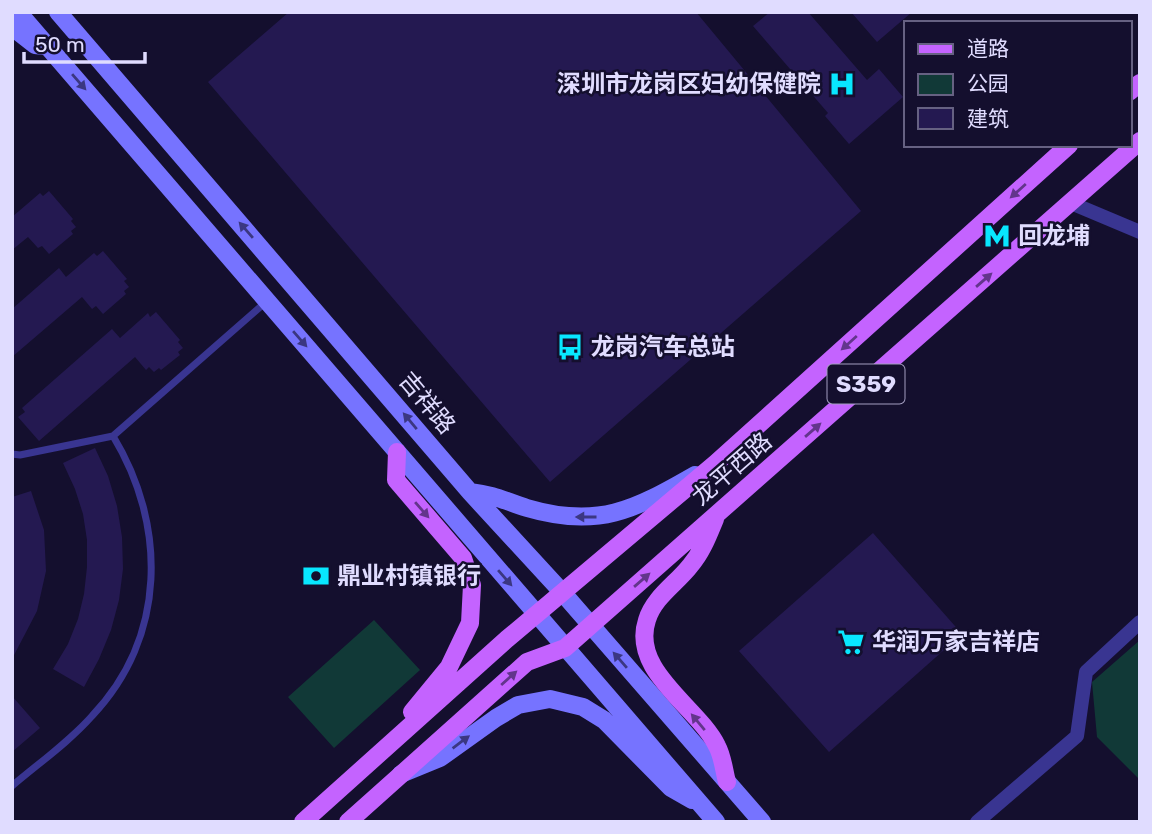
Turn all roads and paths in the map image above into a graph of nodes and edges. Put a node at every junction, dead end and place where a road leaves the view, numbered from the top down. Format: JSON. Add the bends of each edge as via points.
{"nodes":[{"id":1,"x":18,"y":12,"type":"edge"},
{"id":2,"x":58,"y":12,"type":"edge"},
{"id":3,"x":71,"y":21,"type":"edge"},
{"id":4,"x":12,"y":27,"type":"edge"},
{"id":5,"x":49,"y":47,"type":"junction"},
{"id":6,"x":1140,"y":141,"type":"edge"},
{"id":7,"x":1067,"y":147,"type":"edge"},
{"id":8,"x":1071,"y":203,"type":"junction"},
{"id":9,"x":1140,"y":232,"type":"edge"},
{"id":10,"x":267,"y":301,"type":"junction"},
{"id":11,"x":113,"y":436,"type":"junction"},
{"id":12,"x":12,"y":446,"type":"edge"},
{"id":13,"x":397,"y":452,"type":"junction"},
{"id":14,"x":16,"y":454,"type":"edge"},
{"id":15,"x":715,"y":464,"type":"junction"},
{"id":16,"x":470,"y":492,"type":"junction"},
{"id":17,"x":716,"y":515,"type":"junction"},
{"id":18,"x":562,"y":592,"type":"junction"},
{"id":19,"x":536,"y":615,"type":"junction"},
{"id":20,"x":1140,"y":622,"type":"edge"},
{"id":21,"x":590,"y":625,"type":"junction"},
{"id":22,"x":565,"y":648,"type":"junction"},
{"id":23,"x":377,"y":755,"type":"junction"},
{"id":24,"x":401,"y":774,"type":"junction"},
{"id":25,"x":727,"y":782,"type":"junction"},
{"id":26,"x":12,"y":786,"type":"edge"},
{"id":27,"x":702,"y":806,"type":"junction"},
{"id":28,"x":303,"y":822,"type":"edge"},
{"id":29,"x":348,"y":822,"type":"edge"},
{"id":30,"x":716,"y":822,"type":"edge"},
{"id":31,"x":762,"y":822,"type":"edge"},
{"id":32,"x":977,"y":822,"type":"edge"}],
"edges":[{"from":1,"to":5,"type":"main road"},
{"from":2,"to":3,"type":"main road","name":"吉祥路"},
{"from":16,"to":3,"type":"main road","name":"吉祥路","one_way":true},
{"from":4,"to":5,"type":"main road","via":[[34,45]]},
{"from":5,"to":10,"type":"main road","one_way":true},
{"from":6,"to":8,"type":"main road","name":"龙平西路","number":"S359"},
{"from":7,"to":15,"type":"main road","name":"龙平西路","number":"S359","one_way":true},
{"from":8,"to":9,"type":"street"},
{"from":17,"to":8,"type":"main road","name":"龙平西路","number":"S359","one_way":true},
{"from":10,"to":11,"type":"lane"},
{"from":10,"to":13,"type":"main road","one_way":true},
{"from":11,"to":14,"type":"lane"},
{"from":11,"to":26,"type":"lane","via":[[134,476],[148,520],[152,566],[143,624],[131,658],[107,699]]},
{"from":12,"to":14,"type":"lane"},
{"from":13,"to":19,"type":"main road","one_way":true},
{"from":13,"to":23,"type":"main road","one_way":true,"via":[[396,480],[463,558],[472,585],[470,623],[449,667]]},
{"from":15,"to":16,"type":"main road","one_way":true,"via":[[636,506],[599,517],[566,517],[526,508],[494,494]]},
{"from":15,"to":18,"type":"main road","name":"龙平西路","number":"S359"},
{"from":16,"to":18,"type":"main road","name":"吉祥路"},
{"from":21,"to":17,"type":"main road","name":"龙平西路","number":"S359","one_way":true},
{"from":25,"to":17,"type":"main road","one_way":true,"via":[[717,746],[658,676],[646,641],[647,620],[664,592],[692,564]]},
{"from":18,"to":19,"type":"main road","name":"龙平西路","number":"S359"},
{"from":18,"to":21,"type":"main road","name":"吉祥路"},
{"from":19,"to":22,"type":"main road"},
{"from":19,"to":23,"type":"main road","name":"龙平西路","number":"S359"},
{"from":20,"to":32,"type":"street","via":[[1086,672],[1077,736]]},
{"from":21,"to":22,"type":"main road","name":"龙平西路","number":"S359"},
{"from":25,"to":21,"type":"main road","name":"吉祥路","one_way":true},
{"from":24,"to":22,"type":"main road","name":"龙平西路","number":"S359","one_way":true,"via":[[527,662]]},
{"from":22,"to":27,"type":"main road"},
{"from":23,"to":28,"type":"main road","name":"龙平西路","number":"S359"},
{"from":24,"to":27,"type":"main road","one_way":true,"via":[[440,758],[518,705],[550,699],[583,707],[604,720],[671,788]]},
{"from":24,"to":29,"type":"main road","name":"龙平西路","number":"S359"},
{"from":25,"to":31,"type":"main road","name":"吉祥路"},
{"from":27,"to":30,"type":"main road"}]}
